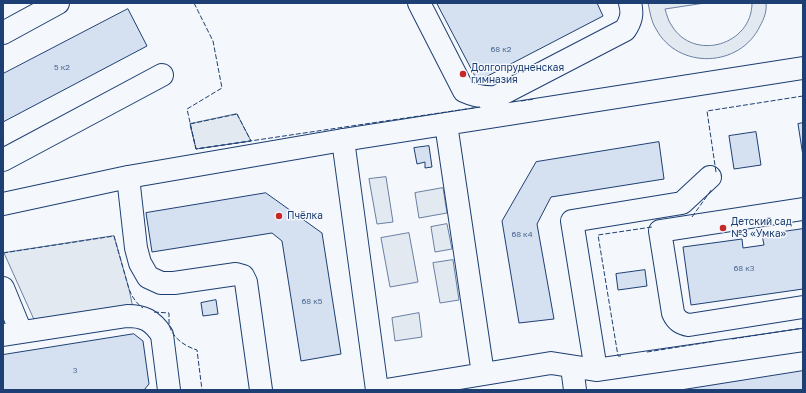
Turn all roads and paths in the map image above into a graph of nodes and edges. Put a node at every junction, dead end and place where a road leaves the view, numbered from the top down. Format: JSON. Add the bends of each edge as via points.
{"nodes":[{"id":1,"x":58,"y":3,"type":"edge"},
{"id":2,"x":419,"y":3,"type":"edge"},
{"id":3,"x":630,"y":3,"type":"edge"},
{"id":4,"x":3,"y":33,"type":"edge"},
{"id":5,"x":803,"y":68,"type":"edge"},
{"id":6,"x":162,"y":75,"type":"dead end"},
{"id":7,"x":511,"y":90,"type":"junction"},
{"id":8,"x":514,"y":113,"type":"junction"},
{"id":9,"x":446,"y":124,"type":"junction"},
{"id":10,"x":344,"y":140,"type":"junction"},
{"id":11,"x":3,"y":160,"type":"edge"},
{"id":12,"x":128,"y":177,"type":"junction"},
{"id":13,"x":710,"y":177,"type":"dead end"},
{"id":14,"x":3,"y":204,"type":"edge"},
{"id":15,"x":803,"y":209,"type":"edge"},
{"id":16,"x":3,"y":288,"type":"edge"},
{"id":17,"x":803,"y":307,"type":"edge"},
{"id":18,"x":721,"y":320,"type":"junction"},
{"id":19,"x":12,"y":333,"type":"edge"},
{"id":20,"x":803,"y":340,"type":"edge"},
{"id":21,"x":725,"y":351,"type":"junction"},
{"id":22,"x":572,"y":367,"type":"junction"},
{"id":23,"x":596,"y":370,"type":"junction"},
{"id":24,"x":483,"y":374,"type":"junction"},
{"id":25,"x":169,"y":390,"type":"edge"},
{"id":26,"x":261,"y":390,"type":"edge"},
{"id":27,"x":378,"y":390,"type":"edge"},
{"id":28,"x":386,"y":390,"type":"edge"},
{"id":29,"x":575,"y":390,"type":"edge"}],
"edges":[{"from":1,"to":4,"type":"lane"},
{"from":2,"to":7,"type":"lane","via":[[464,91],[488,98]]},
{"from":3,"to":7,"type":"lane","via":[[632,17],[625,30]]},
{"from":5,"to":8,"type":"lane"},
{"from":6,"to":11,"type":"lane"},
{"from":7,"to":8,"type":"lane"},
{"from":8,"to":9,"type":"lane"},
{"from":9,"to":10,"type":"lane"},
{"from":9,"to":24,"type":"lane"},
{"from":10,"to":12,"type":"lane"},
{"from":10,"to":27,"type":"lane"},
{"from":12,"to":14,"type":"lane"},
{"from":12,"to":26,"type":"lane","via":[[136,248],[140,263],[148,277],[161,283],[174,283],[236,274],[243,276],[246,282]]},
{"from":13,"to":23,"type":"lane","via":[[682,203],[572,221]]},
{"from":15,"to":18,"type":"lane","via":[[660,231],[675,318],[680,323],[689,325]]},
{"from":16,"to":19,"type":"lane"},
{"from":17,"to":18,"type":"lane"},
{"from":18,"to":21,"type":"lane"},
{"from":19,"to":25,"type":"lane","via":[[127,316],[143,318],[151,322],[162,335]]},
{"from":20,"to":21,"type":"lane"},
{"from":21,"to":23,"type":"lane"},
{"from":22,"to":23,"type":"lane"},
{"from":22,"to":24,"type":"lane","via":[[551,363]]},
{"from":22,"to":29,"type":"lane"},
{"from":24,"to":28,"type":"lane"}]}
